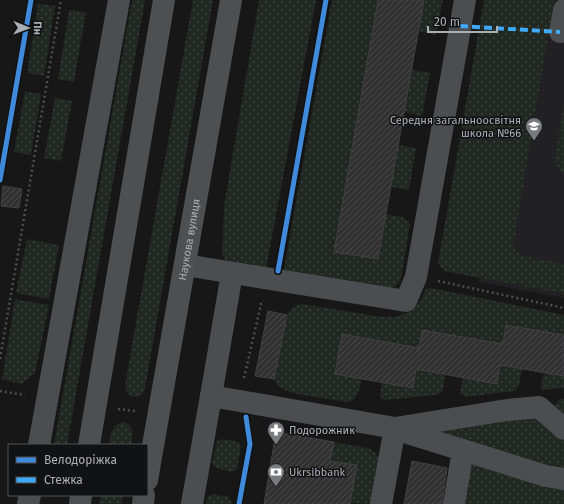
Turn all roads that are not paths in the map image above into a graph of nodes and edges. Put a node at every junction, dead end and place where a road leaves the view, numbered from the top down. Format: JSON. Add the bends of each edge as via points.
{"nodes":[{"id":1,"x":119,"y":0,"type":"edge"},
{"id":2,"x":164,"y":0,"type":"edge"},
{"id":3,"x":231,"y":0,"type":"edge"},
{"id":4,"x":465,"y":0,"type":"edge"},
{"id":5,"x":564,"y":10,"type":"edge"},
{"id":6,"x":560,"y":32,"type":"dead end"},
{"id":7,"x":185,"y":265,"type":"junction"},
{"id":8,"x":232,"y":273,"type":"junction"},
{"id":9,"x":211,"y":396,"type":"junction"},
{"id":10,"x":395,"y":428,"type":"junction"},
{"id":11,"x":564,"y":429,"type":"edge"},
{"id":12,"x":39,"y":444,"type":"edge"},
{"id":13,"x":89,"y":444,"type":"edge"},
{"id":14,"x":463,"y":450,"type":"junction"},
{"id":15,"x":148,"y":474,"type":"edge"},
{"id":16,"x":564,"y":479,"type":"edge"},
{"id":17,"x":192,"y":504,"type":"edge"},
{"id":18,"x":381,"y":504,"type":"edge"},
{"id":19,"x":454,"y":504,"type":"edge"}],
"edges":[{"from":1,"to":12,"type":"lane"},
{"from":2,"to":13,"type":"main road"},
{"from":3,"to":7,"type":"main road","name":"Наукова вулиця"},
{"from":4,"to":8,"type":"lane","via":[[416,276],[406,301]]},
{"from":5,"to":6,"type":"lane"},
{"from":7,"to":8,"type":"lane"},
{"from":7,"to":15,"type":"main road","name":"Наукова вулиця"},
{"from":8,"to":9,"type":"lane"},
{"from":9,"to":10,"type":"lane"},
{"from":9,"to":17,"type":"lane"},
{"from":10,"to":11,"type":"lane","via":[[539,407]]},
{"from":10,"to":14,"type":"lane"},
{"from":10,"to":18,"type":"lane"},
{"from":14,"to":16,"type":"lane","via":[[546,476]]},
{"from":14,"to":19,"type":"lane"}]}
